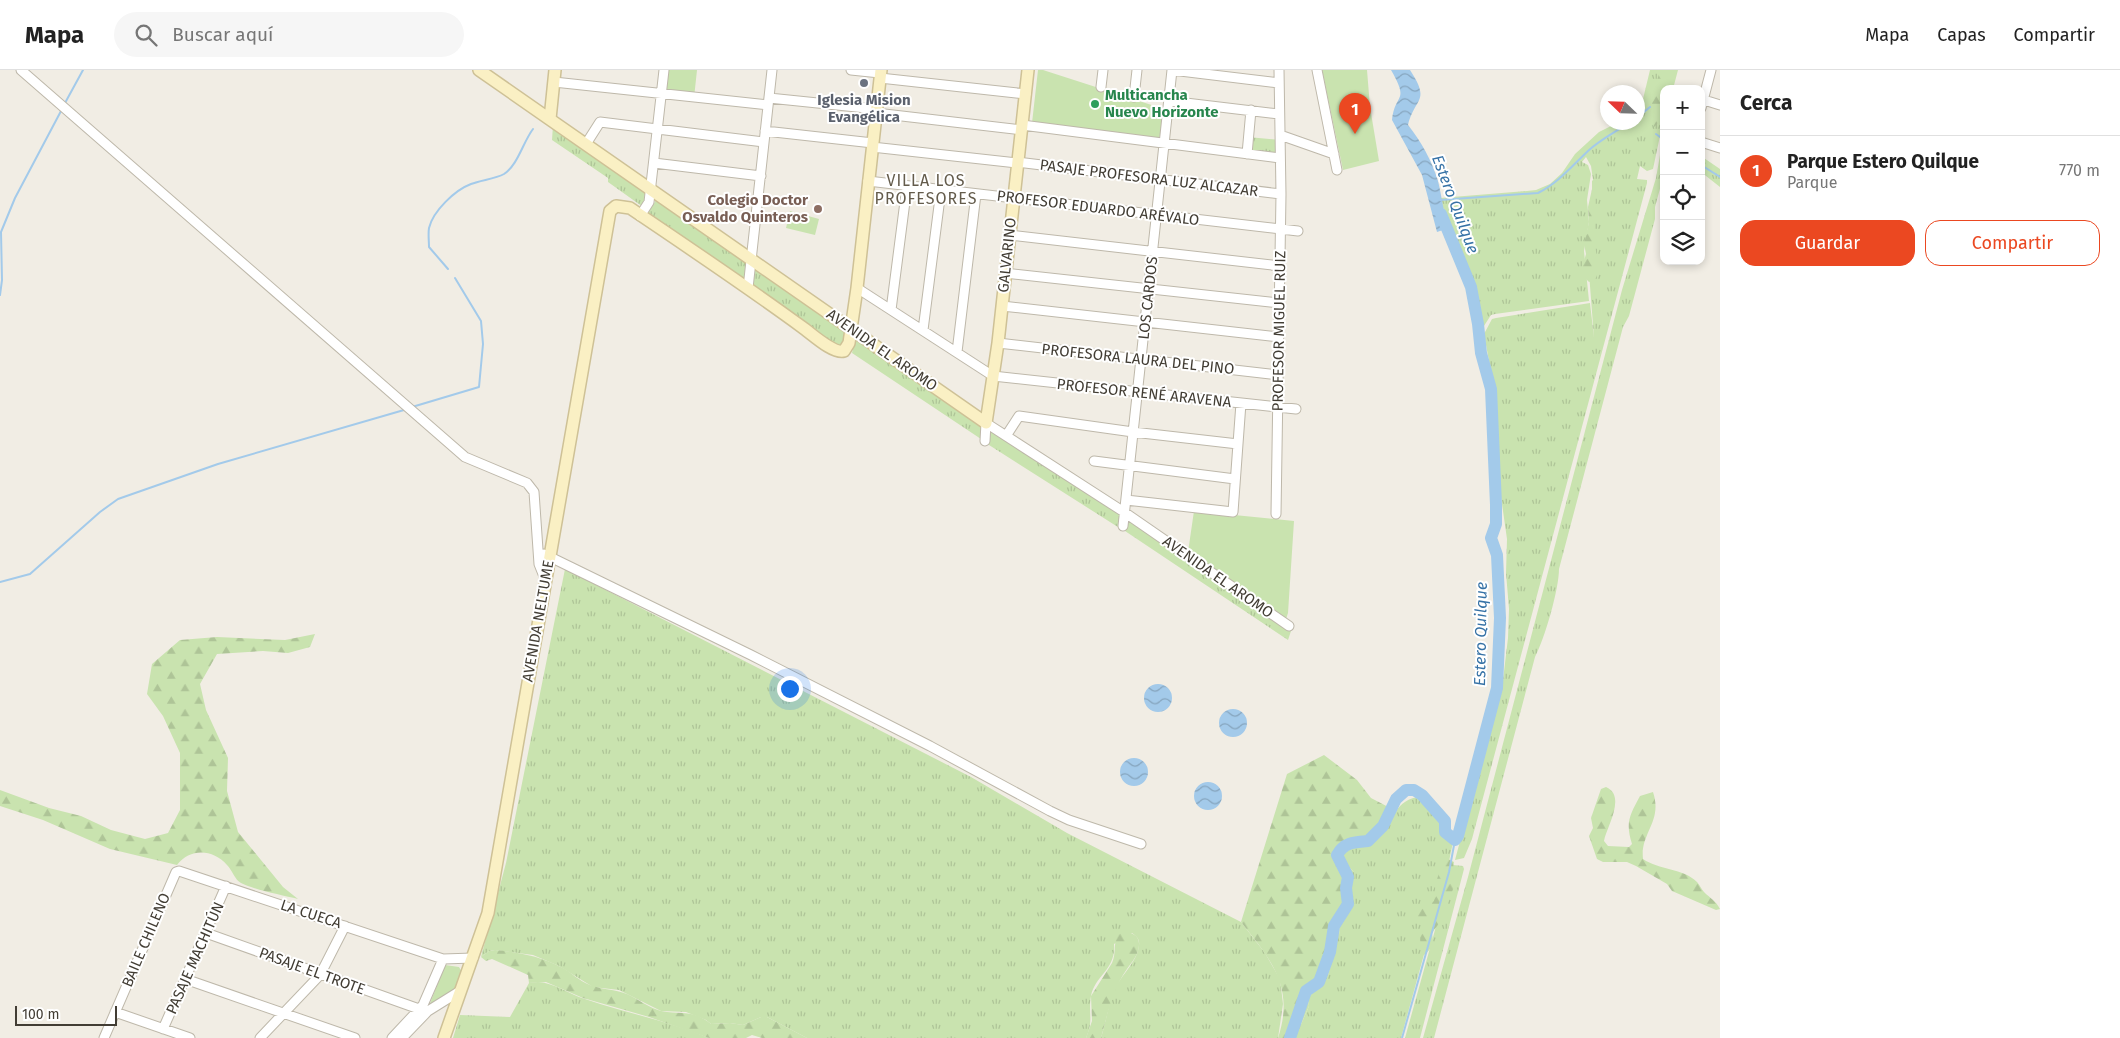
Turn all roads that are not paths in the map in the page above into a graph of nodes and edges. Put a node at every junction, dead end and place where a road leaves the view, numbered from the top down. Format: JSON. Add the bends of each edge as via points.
{"nodes":[{"id":1,"x":21,"y":70,"type":"edge"},
{"id":2,"x":479,"y":70,"type":"edge"},
{"id":3,"x":664,"y":70,"type":"edge"},
{"id":4,"x":762,"y":70,"type":"edge"},
{"id":5,"x":772,"y":70,"type":"edge"},
{"id":6,"x":851,"y":70,"type":"edge"},
{"id":7,"x":1028,"y":70,"type":"edge"},
{"id":8,"x":1103,"y":70,"type":"edge"},
{"id":9,"x":1137,"y":70,"type":"edge"},
{"id":10,"x":1172,"y":70,"type":"edge"},
{"id":11,"x":1279,"y":70,"type":"edge"},
{"id":12,"x":1317,"y":70,"type":"edge"},
{"id":13,"x":1711,"y":70,"type":"edge"},
{"id":14,"x":880,"y":74,"type":"edge"},
{"id":15,"x":555,"y":76,"type":"edge"},
{"id":16,"x":1279,"y":83,"type":"junction"},
{"id":17,"x":1102,"y":86,"type":"dead end"},
{"id":18,"x":1705,"y":93,"type":"edge"},
{"id":19,"x":1026,"y":94,"type":"junction"},
{"id":20,"x":661,"y":95,"type":"junction"},
{"id":21,"x":1134,"y":97,"type":"dead end"},
{"id":22,"x":1169,"y":101,"type":"junction"},
{"id":23,"x":768,"y":102,"type":"junction"},
{"id":24,"x":1705,"y":104,"type":"edge"},
{"id":25,"x":1720,"y":105,"type":"edge"},
{"id":26,"x":1251,"y":110,"type":"junction"},
{"id":27,"x":876,"y":111,"type":"junction"},
{"id":28,"x":1280,"y":114,"type":"junction"},
{"id":29,"x":550,"y":119,"type":"junction"},
{"id":30,"x":1022,"y":127,"type":"junction"},
{"id":31,"x":658,"y":129,"type":"junction"},
{"id":32,"x":765,"y":131,"type":"junction"},
{"id":33,"x":1280,"y":135,"type":"junction"},
{"id":34,"x":764,"y":142,"type":"junction"},
{"id":35,"x":1705,"y":143,"type":"edge"},
{"id":36,"x":586,"y":144,"type":"junction"},
{"id":37,"x":1164,"y":144,"type":"junction"},
{"id":38,"x":872,"y":145,"type":"junction"},
{"id":39,"x":1720,"y":148,"type":"edge"},
{"id":40,"x":1280,"y":153,"type":"junction"},
{"id":41,"x":1246,"y":154,"type":"junction"},
{"id":42,"x":1334,"y":154,"type":"junction"},
{"id":43,"x":654,"y":163,"type":"junction"},
{"id":44,"x":1017,"y":163,"type":"junction"},
{"id":45,"x":1337,"y":170,"type":"dead end"},
{"id":46,"x":760,"y":176,"type":"junction"},
{"id":47,"x":1160,"y":179,"type":"junction"},
{"id":48,"x":868,"y":181,"type":"junction"},
{"id":49,"x":907,"y":186,"type":"junction"},
{"id":50,"x":651,"y":188,"type":"junction"},
{"id":51,"x":942,"y":190,"type":"junction"},
{"id":52,"x":976,"y":194,"type":"junction"},
{"id":53,"x":1281,"y":194,"type":"junction"},
{"id":54,"x":1013,"y":198,"type":"junction"},
{"id":55,"x":620,"y":206,"type":"joint"},
{"id":56,"x":1156,"y":215,"type":"junction"},
{"id":57,"x":640,"y":216,"type":"junction"},
{"id":58,"x":1280,"y":230,"type":"junction"},
{"id":59,"x":1298,"y":230,"type":"dead end"},
{"id":60,"x":1009,"y":235,"type":"junction"},
{"id":61,"x":1153,"y":252,"type":"junction"},
{"id":62,"x":752,"y":260,"type":"junction"},
{"id":63,"x":1280,"y":266,"type":"junction"},
{"id":64,"x":1005,"y":273,"type":"junction"},
{"id":65,"x":748,"y":288,"type":"junction"},
{"id":66,"x":857,"y":288,"type":"junction"},
{"id":67,"x":1148,"y":289,"type":"junction"},
{"id":68,"x":1279,"y":303,"type":"junction"},
{"id":69,"x":1002,"y":306,"type":"junction"},
{"id":70,"x":891,"y":310,"type":"junction"},
{"id":71,"x":1145,"y":322,"type":"junction"},
{"id":72,"x":851,"y":328,"type":"junction"},
{"id":73,"x":923,"y":330,"type":"junction"},
{"id":74,"x":1279,"y":337,"type":"junction"},
{"id":75,"x":998,"y":343,"type":"junction"},
{"id":76,"x":958,"y":352,"type":"junction"},
{"id":77,"x":1141,"y":359,"type":"junction"},
{"id":78,"x":1278,"y":375,"type":"junction"},
{"id":79,"x":993,"y":376,"type":"junction"},
{"id":80,"x":1137,"y":391,"type":"junction"},
{"id":81,"x":1241,"y":403,"type":"junction"},
{"id":82,"x":1278,"y":408,"type":"junction"},
{"id":83,"x":1296,"y":409,"type":"dead end"},
{"id":84,"x":986,"y":423,"type":"junction"},
{"id":85,"x":1133,"y":432,"type":"junction"},
{"id":86,"x":1006,"y":436,"type":"junction"},
{"id":87,"x":985,"y":441,"type":"dead end"},
{"id":88,"x":1238,"y":444,"type":"junction"},
{"id":89,"x":1094,"y":461,"type":"dead end"},
{"id":90,"x":1129,"y":466,"type":"junction"},
{"id":91,"x":1235,"y":479,"type":"junction"},
{"id":92,"x":1126,"y":500,"type":"junction"},
{"id":93,"x":1124,"y":512,"type":"junction"},
{"id":94,"x":1276,"y":514,"type":"dead end"},
{"id":95,"x":1123,"y":526,"type":"dead end"},
{"id":96,"x":538,"y":551,"type":"junction"},
{"id":97,"x":549,"y":556,"type":"junction"},
{"id":98,"x":544,"y":579,"type":"junction"},
{"id":99,"x":1289,"y":626,"type":"dead end"},
{"id":100,"x":1141,"y":844,"type":"dead end"},
{"id":101,"x":179,"y":871,"type":"joint"},
{"id":102,"x":226,"y":886,"type":"junction"},
{"id":103,"x":345,"y":926,"type":"junction"},
{"id":104,"x":206,"y":933,"type":"junction"},
{"id":105,"x":473,"y":958,"type":"junction"},
{"id":106,"x":443,"y":959,"type":"junction"},
{"id":107,"x":320,"y":975,"type":"junction"},
{"id":108,"x":186,"y":979,"type":"junction"},
{"id":109,"x":460,"y":991,"type":"junction"},
{"id":110,"x":419,"y":1009,"type":"junction"},
{"id":111,"x":115,"y":1012,"type":"junction"},
{"id":112,"x":283,"y":1014,"type":"junction"},
{"id":113,"x":163,"y":1029,"type":"junction"},
{"id":114,"x":104,"y":1038,"type":"edge"},
{"id":115,"x":190,"y":1038,"type":"edge"},
{"id":116,"x":260,"y":1038,"type":"edge"},
{"id":117,"x":355,"y":1038,"type":"edge"},
{"id":118,"x":392,"y":1038,"type":"edge"},
{"id":119,"x":402,"y":1038,"type":"edge"},
{"id":120,"x":444,"y":1038,"type":"edge"}],
"edges":[{"from":1,"to":96,"type":"street","via":[[465,457],[527,483],[534,492]]},
{"from":2,"to":29,"type":"street","name":"AVENIDA EL AROMO"},
{"from":3,"to":20,"type":"street"},
{"from":4,"to":5,"type":"street"},
{"from":5,"to":23,"type":"street"},
{"from":6,"to":14,"type":"street"},
{"from":7,"to":19,"type":"street","name":"GALVARINO"},
{"from":8,"to":17,"type":"street"},
{"from":9,"to":21,"type":"street"},
{"from":10,"to":16,"type":"street"},
{"from":10,"to":22,"type":"street","name":"LOS CARDOS"},
{"from":11,"to":16,"type":"street","name":"PROFESOR MIGUEL RUIZ"},
{"from":12,"to":42,"type":"street"},
{"from":13,"to":18,"type":"street"},
{"from":14,"to":19,"type":"street"},
{"from":14,"to":27,"type":"street"},
{"from":15,"to":20,"type":"street"},
{"from":15,"to":29,"type":"street"},
{"from":16,"to":28,"type":"street","name":"PROFESOR MIGUEL RUIZ"},
{"from":19,"to":30,"type":"street","name":"GALVARINO"},
{"from":20,"to":23,"type":"street"},
{"from":20,"to":31,"type":"street"},
{"from":22,"to":26,"type":"street"},
{"from":22,"to":37,"type":"street","name":"LOS CARDOS"},
{"from":23,"to":27,"type":"street"},
{"from":23,"to":32,"type":"street"},
{"from":24,"to":25,"type":"street"},
{"from":26,"to":28,"type":"street"},
{"from":26,"to":41,"type":"street"},
{"from":27,"to":30,"type":"street"},
{"from":27,"to":38,"type":"street"},
{"from":28,"to":33,"type":"street","name":"PROFESOR MIGUEL RUIZ"},
{"from":29,"to":36,"type":"street","name":"AVENIDA EL AROMO"},
{"from":30,"to":37,"type":"street"},
{"from":30,"to":44,"type":"street","name":"GALVARINO"},
{"from":31,"to":34,"type":"street"},
{"from":31,"to":36,"type":"street","via":[[600,122]]},
{"from":31,"to":43,"type":"street"},
{"from":32,"to":34,"type":"street"},
{"from":32,"to":38,"type":"street","name":"PASAJE PROFESORA LUZ ALCAZAR"},
{"from":33,"to":40,"type":"street","name":"PROFESOR MIGUEL RUIZ"},
{"from":33,"to":42,"type":"street"},
{"from":34,"to":46,"type":"street"},
{"from":35,"to":39,"type":"street"},
{"from":36,"to":50,"type":"street","name":"AVENIDA EL AROMO"},
{"from":37,"to":41,"type":"street"},
{"from":37,"to":47,"type":"street","name":"LOS CARDOS"},
{"from":38,"to":44,"type":"street","name":"PASAJE PROFESORA LUZ ALCAZAR"},
{"from":38,"to":48,"type":"street"},
{"from":40,"to":41,"type":"street"},
{"from":40,"to":53,"type":"street","name":"PROFESOR MIGUEL RUIZ"},
{"from":42,"to":45,"type":"street"},
{"from":43,"to":46,"type":"street"},
{"from":43,"to":50,"type":"street"},
{"from":44,"to":47,"type":"street","name":"PASAJE PROFESORA LUZ ALCAZAR"},
{"from":44,"to":54,"type":"street","name":"GALVARINO"},
{"from":46,"to":62,"type":"street"},
{"from":47,"to":53,"type":"street","name":"PASAJE PROFESORA LUZ ALCAZAR"},
{"from":47,"to":56,"type":"street","name":"LOS CARDOS"},
{"from":48,"to":49,"type":"street","name":"PROFESOR EDUARDO ARÉVALO"},
{"from":48,"to":66,"type":"street"},
{"from":49,"to":51,"type":"street","name":"PROFESOR EDUARDO ARÉVALO"},
{"from":49,"to":70,"type":"street"},
{"from":50,"to":57,"type":"street","via":[[649,202]]},
{"from":50,"to":62,"type":"street","name":"AVENIDA EL AROMO"},
{"from":51,"to":52,"type":"street","name":"PROFESOR EDUARDO ARÉVALO"},
{"from":51,"to":73,"type":"street"},
{"from":52,"to":54,"type":"street","name":"PROFESOR EDUARDO ARÉVALO"},
{"from":52,"to":76,"type":"street"},
{"from":53,"to":58,"type":"street","name":"PROFESOR MIGUEL RUIZ"},
{"from":54,"to":56,"type":"street","name":"PROFESOR EDUARDO ARÉVALO"},
{"from":54,"to":60,"type":"street","name":"GALVARINO"},
{"from":55,"to":57,"type":"street","name":"AVENIDA EL AROMO","via":[[630,208]]},
{"from":55,"to":97,"type":"street","name":"AVENIDA NELTUME","via":[[613,208],[609,216]]},
{"from":56,"to":58,"type":"street","name":"PROFESOR EDUARDO ARÉVALO"},
{"from":56,"to":61,"type":"street","name":"LOS CARDOS"},
{"from":57,"to":65,"type":"street","name":"AVENIDA EL AROMO"},
{"from":58,"to":59,"type":"street","name":"PROFESOR EDUARDO ARÉVALO"},
{"from":58,"to":63,"type":"street","name":"PROFESOR MIGUEL RUIZ"},
{"from":60,"to":61,"type":"street"},
{"from":60,"to":64,"type":"street","name":"GALVARINO"},
{"from":61,"to":63,"type":"street"},
{"from":61,"to":67,"type":"street","name":"LOS CARDOS"},
{"from":62,"to":65,"type":"street"},
{"from":62,"to":72,"type":"street","name":"AVENIDA EL AROMO"},
{"from":63,"to":68,"type":"street","name":"PROFESOR MIGUEL RUIZ"},
{"from":64,"to":67,"type":"street"},
{"from":64,"to":69,"type":"street","name":"GALVARINO"},
{"from":65,"to":72,"type":"street","name":"AVENIDA EL AROMO","via":[[836,351],[844,351],[849,345]]},
{"from":66,"to":70,"type":"street"},
{"from":66,"to":72,"type":"street"},
{"from":67,"to":68,"type":"street"},
{"from":67,"to":71,"type":"street","name":"LOS CARDOS"},
{"from":68,"to":74,"type":"street","name":"PROFESOR MIGUEL RUIZ"},
{"from":69,"to":71,"type":"street"},
{"from":69,"to":75,"type":"street","name":"GALVARINO"},
{"from":70,"to":73,"type":"street"},
{"from":71,"to":74,"type":"street"},
{"from":71,"to":77,"type":"street","name":"LOS CARDOS"},
{"from":72,"to":84,"type":"street","name":"AVENIDA EL AROMO"},
{"from":73,"to":76,"type":"street"},
{"from":74,"to":78,"type":"street","name":"PROFESOR MIGUEL RUIZ"},
{"from":75,"to":77,"type":"street","name":"PROFESORA LAURA DEL PINO"},
{"from":75,"to":79,"type":"street","name":"GALVARINO"},
{"from":76,"to":79,"type":"street"},
{"from":77,"to":78,"type":"street","name":"PROFESORA LAURA DEL PINO"},
{"from":77,"to":80,"type":"street","name":"LOS CARDOS"},
{"from":78,"to":82,"type":"street","name":"PROFESOR MIGUEL RUIZ"},
{"from":79,"to":80,"type":"street","name":"PROFESOR RENÉ ARAVENA"},
{"from":79,"to":84,"type":"street","name":"GALVARINO"},
{"from":80,"to":81,"type":"street","name":"PROFESOR RENÉ ARAVENA"},
{"from":80,"to":85,"type":"street","name":"LOS CARDOS"},
{"from":81,"to":82,"type":"street","name":"PROFESOR RENÉ ARAVENA"},
{"from":81,"to":88,"type":"street"},
{"from":82,"to":83,"type":"street","name":"PROFESOR RENÉ ARAVENA"},
{"from":82,"to":94,"type":"street","name":"PROFESOR MIGUEL RUIZ"},
{"from":84,"to":86,"type":"street","name":"AVENIDA EL AROMO"},
{"from":84,"to":87,"type":"street","name":"GALVARINO"},
{"from":85,"to":86,"type":"street","via":[[1019,416]]},
{"from":85,"to":88,"type":"street"},
{"from":85,"to":90,"type":"street","name":"LOS CARDOS"},
{"from":86,"to":93,"type":"street","name":"AVENIDA EL AROMO"},
{"from":88,"to":91,"type":"street"},
{"from":89,"to":90,"type":"street"},
{"from":90,"to":91,"type":"street"},
{"from":90,"to":92,"type":"street","name":"LOS CARDOS"},
{"from":91,"to":92,"type":"street","via":[[1233,512]]},
{"from":92,"to":93,"type":"street","name":"LOS CARDOS"},
{"from":93,"to":95,"type":"street","name":"LOS CARDOS"},
{"from":93,"to":99,"type":"street","name":"AVENIDA EL AROMO"},
{"from":96,"to":97,"type":"street"},
{"from":96,"to":98,"type":"street"},
{"from":97,"to":98,"type":"street","name":"AVENIDA NELTUME"},
{"from":97,"to":100,"type":"street","via":[[930,746],[1050,811]]},
{"from":98,"to":105,"type":"street","name":"AVENIDA NELTUME","via":[[488,913]]},
{"from":101,"to":102,"type":"street","name":"LA CUECA"},
{"from":101,"to":111,"type":"street","name":"BAILE CHILENO"},
{"from":102,"to":103,"type":"street","name":"LA CUECA"},
{"from":102,"to":104,"type":"street","name":"PASAJE MACHITÚN"},
{"from":103,"to":106,"type":"street","name":"LA CUECA"},
{"from":103,"to":107,"type":"street"},
{"from":104,"to":107,"type":"street","name":"PASAJE EL TROTE"},
{"from":104,"to":108,"type":"street","name":"PASAJE MACHITÚN"},
{"from":105,"to":106,"type":"street"},
{"from":105,"to":109,"type":"street","name":"AVENIDA NELTUME"},
{"from":106,"to":110,"type":"street"},
{"from":107,"to":110,"type":"street","name":"PASAJE EL TROTE"},
{"from":107,"to":112,"type":"street"},
{"from":108,"to":112,"type":"street"},
{"from":108,"to":113,"type":"street","name":"PASAJE MACHITÚN"},
{"from":109,"to":119,"type":"street","via":[[428,1012]]},
{"from":109,"to":120,"type":"street","name":"AVENIDA NELTUME"},
{"from":110,"to":118,"type":"street"},
{"from":111,"to":113,"type":"street"},
{"from":111,"to":114,"type":"street","name":"BAILE CHILENO"},
{"from":112,"to":116,"type":"street"},
{"from":112,"to":117,"type":"street"},
{"from":113,"to":115,"type":"street"}]}
